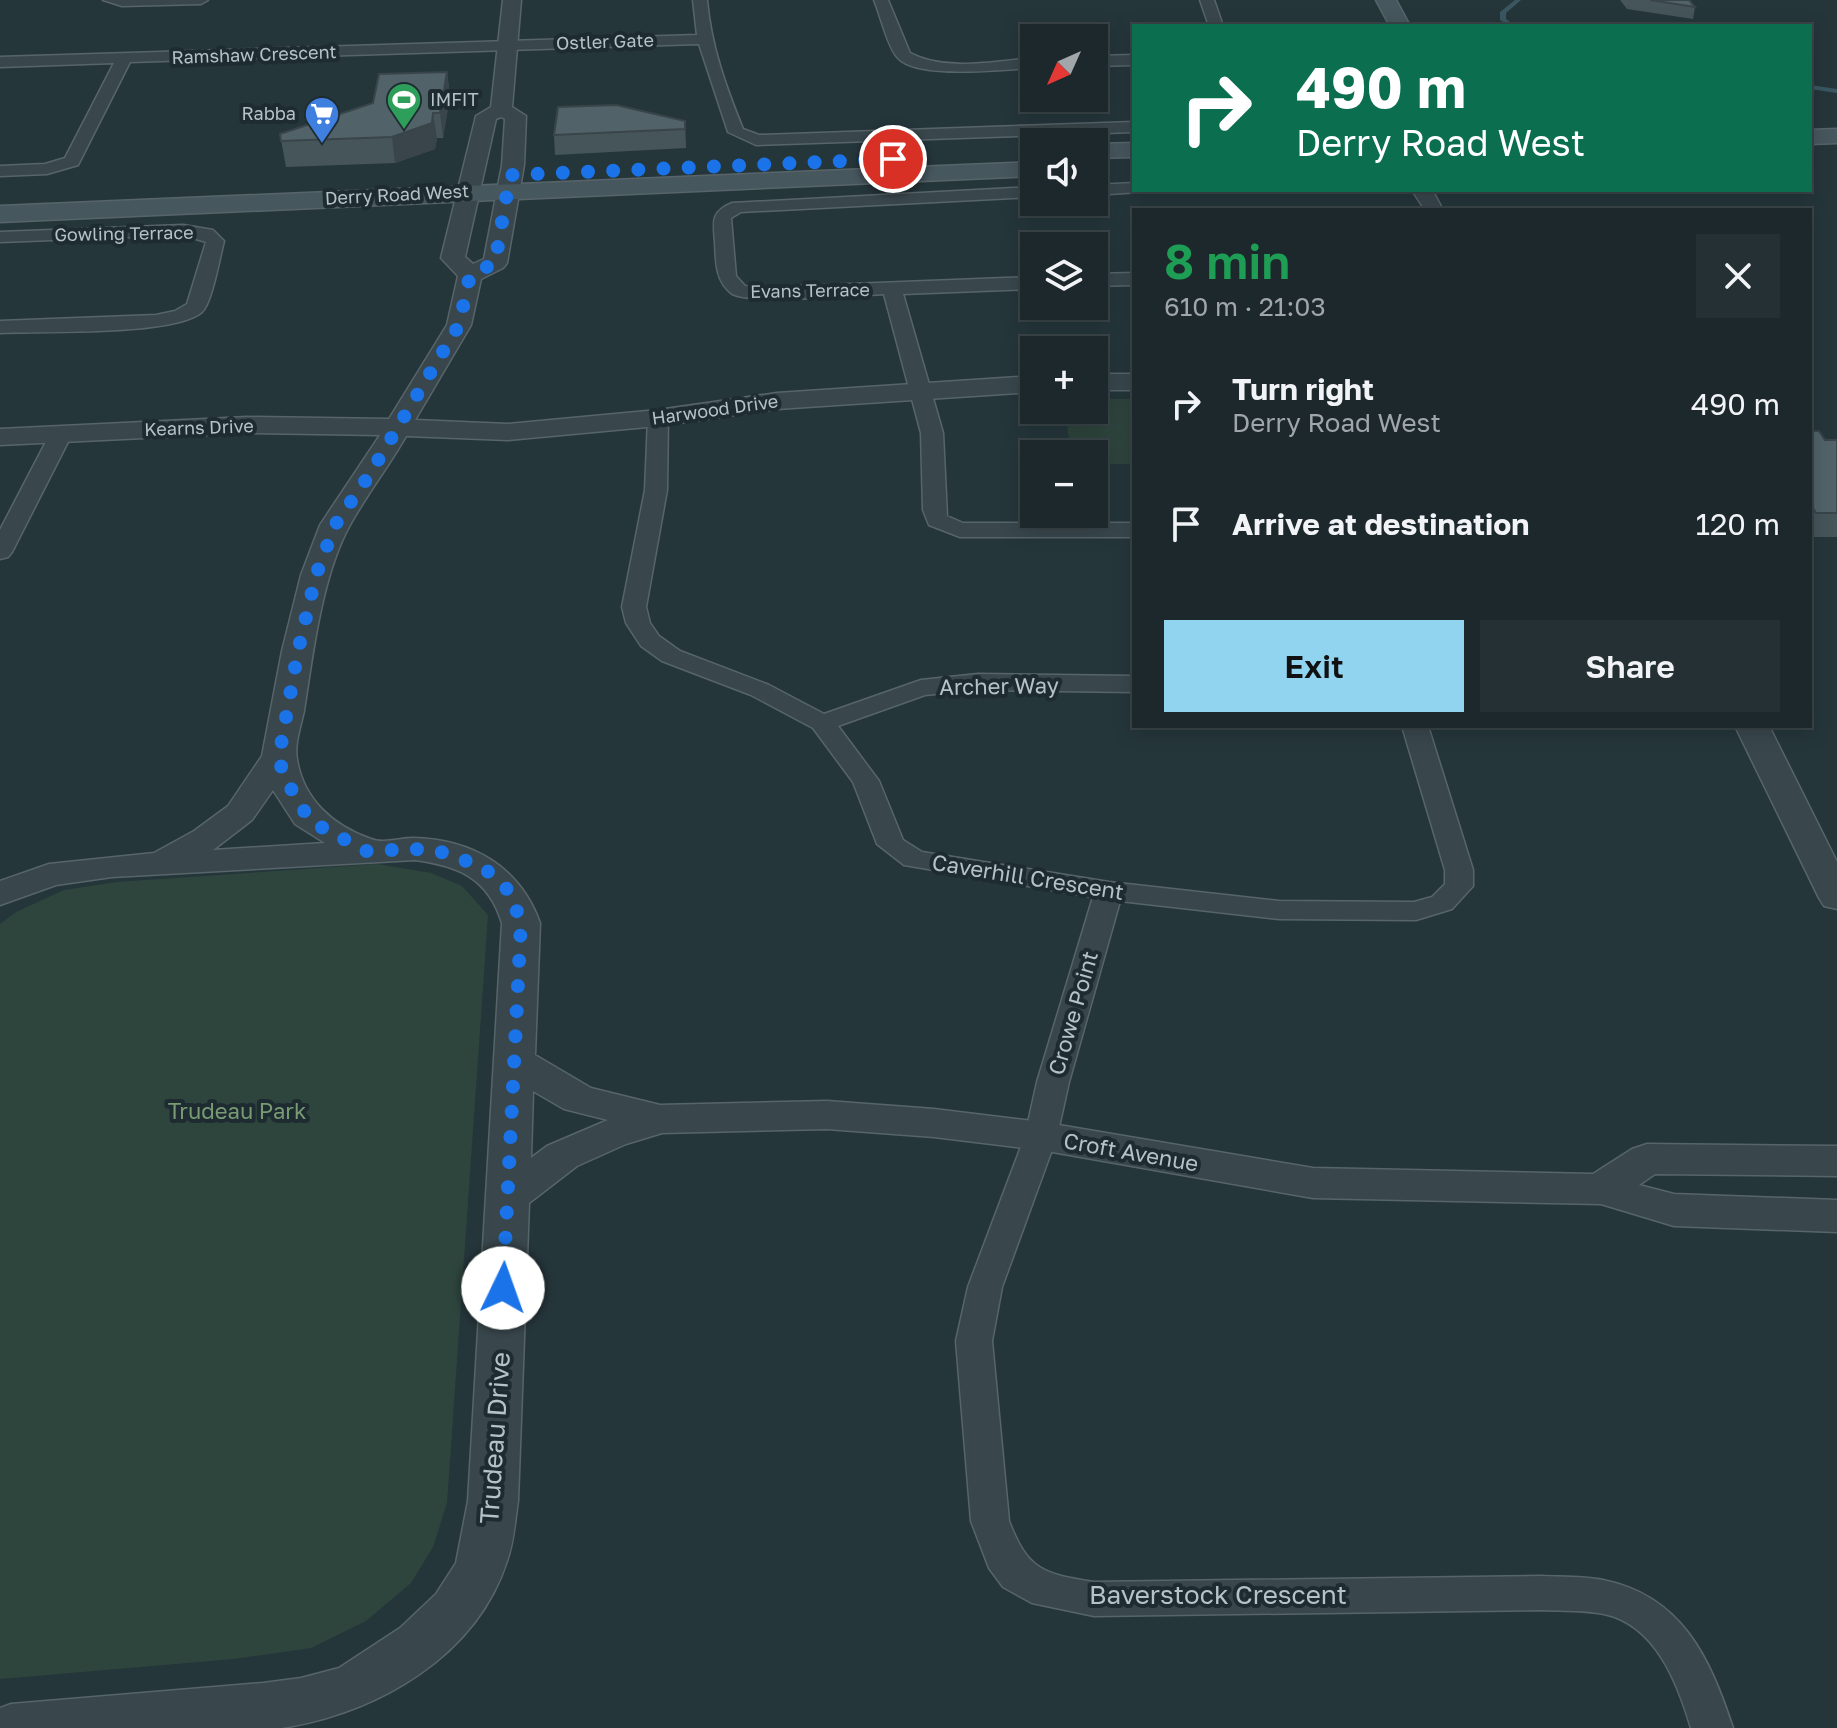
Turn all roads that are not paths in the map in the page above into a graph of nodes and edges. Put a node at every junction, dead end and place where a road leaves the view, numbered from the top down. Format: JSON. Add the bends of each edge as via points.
{"nodes":[{"id":1,"x":110,"y":0,"type":"edge"},
{"id":2,"x":201,"y":0,"type":"edge"},
{"id":3,"x":512,"y":0,"type":"edge"},
{"id":4,"x":700,"y":0,"type":"edge"},
{"id":5,"x":881,"y":0,"type":"edge"},
{"id":6,"x":1207,"y":0,"type":"edge"},
{"id":7,"x":1386,"y":0,"type":"edge"},
{"id":8,"x":1215,"y":24,"type":"edge"},
{"id":9,"x":1399,"y":24,"type":"edge"},
{"id":10,"x":703,"y":39,"type":"junction"},
{"id":11,"x":507,"y":46,"type":"junction"},
{"id":12,"x":1132,"y":60,"type":"edge"},
{"id":13,"x":123,"y":61,"type":"junction"},
{"id":14,"x":1108,"y":61,"type":"edge"},
{"id":15,"x":0,"y":62,"type":"edge"},
{"id":16,"x":1020,"y":63,"type":"edge"},
{"id":17,"x":501,"y":110,"type":"junction"},
{"id":18,"x":1837,"y":121,"type":"edge"},
{"id":19,"x":1812,"y":123,"type":"edge"},
{"id":20,"x":1132,"y":127,"type":"edge"},
{"id":21,"x":1837,"y":136,"type":"edge"},
{"id":22,"x":1812,"y":137,"type":"edge"},
{"id":23,"x":1132,"y":150,"type":"edge"},
{"id":24,"x":1108,"y":151,"type":"edge"},
{"id":25,"x":1020,"y":155,"type":"edge"},
{"id":26,"x":1132,"y":165,"type":"edge"},
{"id":27,"x":1108,"y":166,"type":"edge"},
{"id":28,"x":1020,"y":169,"type":"edge"},
{"id":29,"x":0,"y":171,"type":"edge"},
{"id":30,"x":508,"y":183,"type":"junction"},
{"id":31,"x":469,"y":184,"type":"junction"},
{"id":32,"x":1132,"y":188,"type":"edge"},
{"id":33,"x":1108,"y":189,"type":"edge"},
{"id":34,"x":1020,"y":193,"type":"edge"},
{"id":35,"x":0,"y":198,"type":"edge"},
{"id":36,"x":0,"y":214,"type":"edge"},
{"id":37,"x":0,"y":237,"type":"edge"},
{"id":38,"x":470,"y":275,"type":"junction"},
{"id":39,"x":1132,"y":279,"type":"edge"},
{"id":40,"x":1108,"y":280,"type":"edge"},
{"id":41,"x":1020,"y":284,"type":"edge"},
{"id":42,"x":892,"y":290,"type":"junction"},
{"id":43,"x":0,"y":327,"type":"edge"},
{"id":44,"x":1108,"y":382,"type":"edge"},
{"id":45,"x":1132,"y":382,"type":"edge"},
{"id":46,"x":1020,"y":385,"type":"edge"},
{"id":47,"x":919,"y":390,"type":"junction"},
{"id":48,"x":658,"y":418,"type":"junction"},
{"id":49,"x":397,"y":429,"type":"junction"},
{"id":50,"x":61,"y":434,"type":"junction"},
{"id":51,"x":0,"y":437,"type":"edge"},
{"id":52,"x":1132,"y":530,"type":"edge"},
{"id":53,"x":0,"y":552,"type":"edge"},
{"id":54,"x":1132,"y":684,"type":"edge"},
{"id":55,"x":822,"y":723,"type":"junction"},
{"id":56,"x":1416,"y":728,"type":"edge"},
{"id":57,"x":1753,"y":728,"type":"edge"},
{"id":58,"x":279,"y":756,"type":"junction"},
{"id":59,"x":366,"y":851,"type":"junction"},
{"id":60,"x":158,"y":863,"type":"junction"},
{"id":61,"x":1109,"y":891,"type":"junction"},
{"id":62,"x":0,"y":894,"type":"edge"},
{"id":63,"x":1837,"y":898,"type":"edge"},
{"id":64,"x":514,"y":1061,"type":"junction"},
{"id":65,"x":661,"y":1119,"type":"junction"},
{"id":66,"x":1041,"y":1136,"type":"junction"},
{"id":67,"x":1837,"y":1161,"type":"edge"},
{"id":68,"x":1601,"y":1189,"type":"junction"},
{"id":69,"x":508,"y":1197,"type":"junction"},
{"id":70,"x":1837,"y":1216,"type":"edge"},
{"id":71,"x":229,"y":1718,"type":"edge"},
{"id":72,"x":11,"y":1728,"type":"edge"},
{"id":73,"x":1712,"y":1728,"type":"edge"}],
"edges":[{"from":1,"to":2,"type":"street"},
{"from":3,"to":11,"type":"street"},
{"from":4,"to":10,"type":"street"},
{"from":5,"to":16,"type":"street","via":[[909,60],[938,66]]},
{"from":6,"to":8,"type":"street"},
{"from":7,"to":9,"type":"main road"},
{"from":10,"to":11,"type":"street","name":"Ostler Gate"},
{"from":10,"to":20,"type":"street","via":[[736,132],[756,140]]},
{"from":11,"to":13,"type":"street","name":"Ramshaw Crescent"},
{"from":11,"to":17,"type":"street"},
{"from":12,"to":14,"type":"street"},
{"from":13,"to":15,"type":"street","name":"Ramshaw Crescent"},
{"from":13,"to":29,"type":"street","via":[[72,161],[47,169]]},
{"from":17,"to":30,"type":"street","via":[[516,116]]},
{"from":17,"to":31,"type":"street","via":[[486,116]]},
{"from":18,"to":19,"type":"main road"},
{"from":21,"to":22,"type":"main road"},
{"from":23,"to":24,"type":"main road"},
{"from":25,"to":30,"type":"main road","name":"Derry Road West"},
{"from":26,"to":27,"type":"main road"},
{"from":28,"to":30,"type":"main road","name":"Derry Road West"},
{"from":30,"to":31,"type":"main road","name":"Derry Road West"},
{"from":30,"to":38,"type":"street","via":[[495,263]]},
{"from":31,"to":35,"type":"main road","name":"Derry Road West"},
{"from":31,"to":36,"type":"main road","name":"Derry Road West"},
{"from":31,"to":38,"type":"street","via":[[453,258]]},
{"from":32,"to":33,"type":"street"},
{"from":34,"to":42,"type":"street","name":"Evans Terrace","via":[[738,207],[724,213],[727,277],[739,291]]},
{"from":37,"to":43,"type":"street","name":"Gowling Terrace","via":[[183,230],[207,234],[215,241],[196,307],[181,316]]},
{"from":38,"to":49,"type":"street","name":"Trudeau Drive","via":[[459,325]]},
{"from":39,"to":40,"type":"street"},
{"from":41,"to":42,"type":"street","name":"Evans Terrace"},
{"from":42,"to":47,"type":"street","name":"Evans Terrace"},
{"from":44,"to":45,"type":"street"},
{"from":46,"to":47,"type":"street","name":"Harwood Drive"},
{"from":47,"to":48,"type":"street","name":"Harwood Drive","via":[[777,401]]},
{"from":47,"to":52,"type":"street","name":"Evans Terrace","via":[[932,433],[934,510],[946,526]]},
{"from":48,"to":49,"type":"street","name":"Harwood Drive","via":[[508,432]]},
{"from":48,"to":55,"type":"street","name":"Caverhill Crescent","via":[[661,452],[634,607],[638,623],[650,641],[671,656],[760,690]]},
{"from":49,"to":50,"type":"street","name":"Kearns Drive","via":[[247,425]]},
{"from":49,"to":58,"type":"street","name":"Trudeau Drive","via":[[335,525],[316,575]]},
{"from":50,"to":51,"type":"street","name":"Kearns Drive"},
{"from":50,"to":53,"type":"street"},
{"from":54,"to":55,"type":"street","name":"Archer Way","via":[[978,682],[921,688]]},
{"from":55,"to":61,"type":"street","name":"Caverhill Crescent","via":[[866,781],[898,850],[934,863]]},
{"from":56,"to":61,"type":"street","name":"Caverhill Crescent","via":[[1459,870],[1459,886],[1442,903],[1378,913],[1279,910]]},
{"from":57,"to":63,"type":"street"},
{"from":58,"to":59,"type":"street","via":[[283,775],[310,821]]},
{"from":58,"to":60,"type":"street","name":"Trudeau Drive","via":[[240,813],[207,839]]},
{"from":59,"to":60,"type":"street","name":"Trudeau Drive"},
{"from":59,"to":64,"type":"street","name":"Trudeau Drive","via":[[415,849],[463,858],[483,867],[510,892],[521,923]]},
{"from":60,"to":62,"type":"street","name":"Trudeau Drive","via":[[49,875]]},
{"from":61,"to":66,"type":"street","name":"Crowe Point"},
{"from":64,"to":65,"type":"street","name":"Croft Avenue","via":[[578,1099]]},
{"from":64,"to":69,"type":"street","name":"Trudeau Drive"},
{"from":65,"to":66,"type":"street","name":"Croft Avenue","via":[[827,1115]]},
{"from":65,"to":69,"type":"street","name":"Croft Avenue","via":[[562,1156]]},
{"from":66,"to":68,"type":"street","name":"Croft Avenue","via":[[1313,1183]]},
{"from":66,"to":73,"type":"street","name":"Baverstock Crescent","via":[[985,1287],[974,1341],[990,1521],[1003,1556],[1017,1575],[1046,1591],[1094,1599],[1542,1593],[1607,1598],[1648,1616],[1680,1648],[1700,1685]]},
{"from":67,"to":68,"type":"street","via":[[1647,1159]]},
{"from":68,"to":70,"type":"street","name":"Croft Avenue","via":[[1674,1210]]},
{"from":69,"to":71,"type":"street","name":"Trudeau Drive","via":[[493,1501],[477,1574],[433,1629],[384,1670],[339,1692]]},
{"from":71,"to":72,"type":"street","name":"Trudeau Drive"}]}
